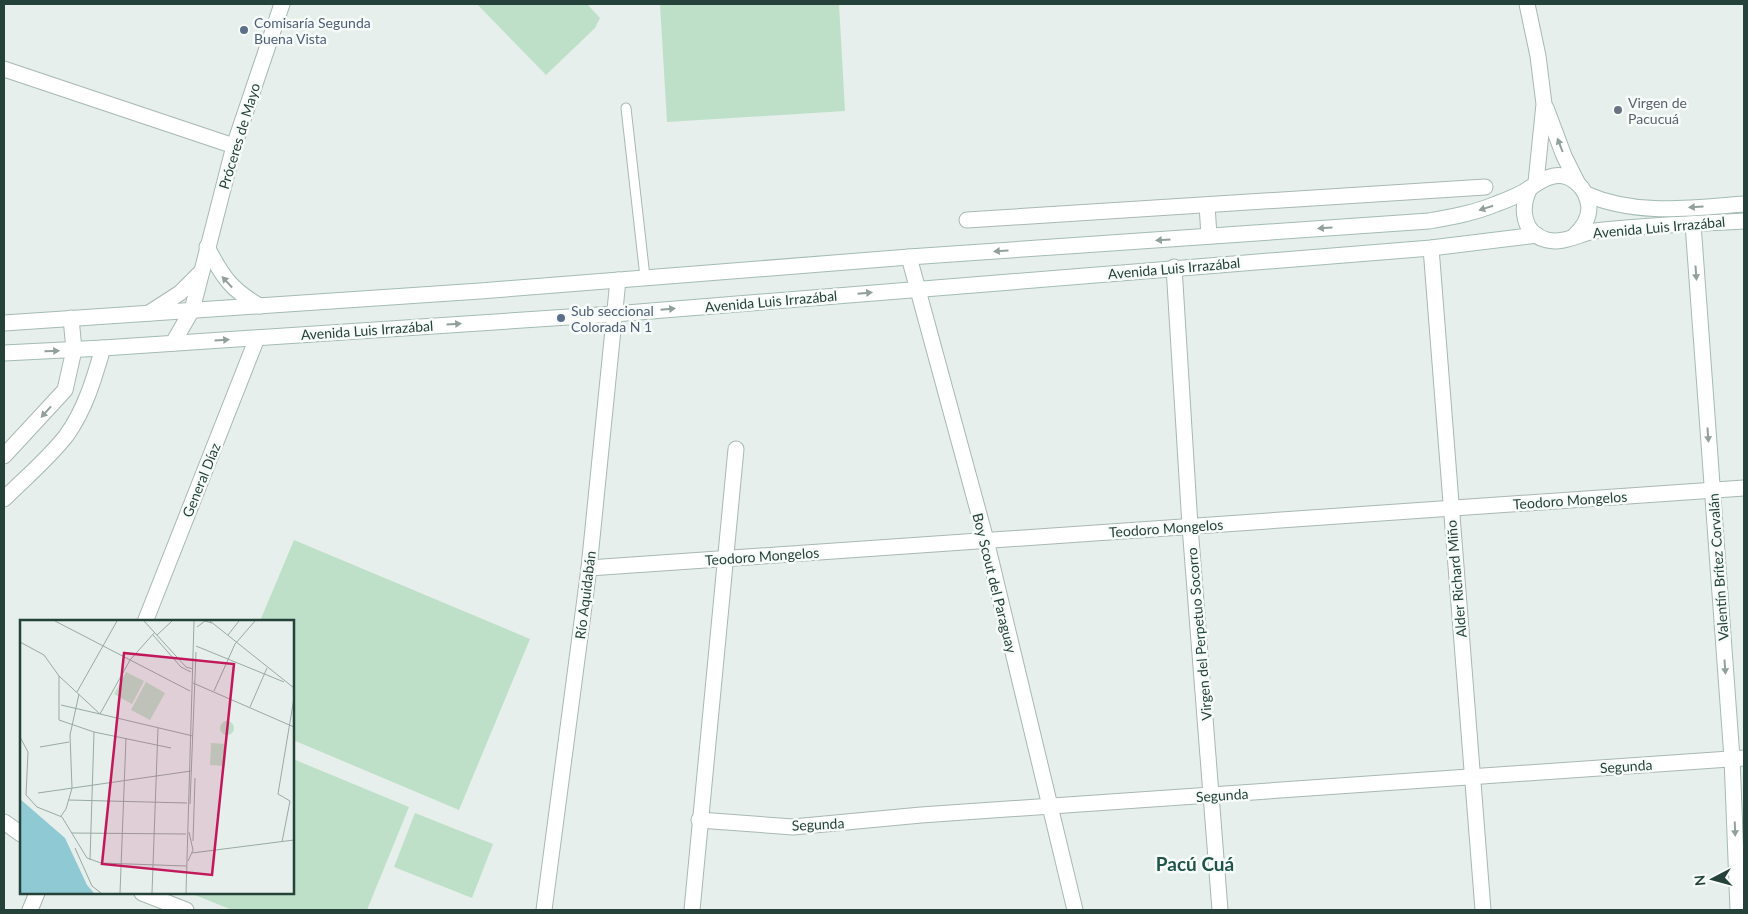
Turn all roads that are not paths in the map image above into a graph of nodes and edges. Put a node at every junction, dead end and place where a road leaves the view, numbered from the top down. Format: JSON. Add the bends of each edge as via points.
{"nodes":[{"id":1,"x":282,"y":4,"type":"edge"},
{"id":2,"x":1527,"y":4,"type":"edge"},
{"id":3,"x":4,"y":69,"type":"edge"},
{"id":4,"x":1544,"y":104,"type":"junction"},
{"id":5,"x":626,"y":108,"type":"dead end"},
{"id":6,"x":234,"y":146,"type":"junction"},
{"id":7,"x":1533,"y":185,"type":"junction"},
{"id":8,"x":1485,"y":187,"type":"dead end"},
{"id":9,"x":1582,"y":189,"type":"junction"},
{"id":10,"x":1744,"y":204,"type":"edge"},
{"id":11,"x":1207,"y":205,"type":"junction"},
{"id":12,"x":967,"y":220,"type":"dead end"},
{"id":13,"x":1744,"y":221,"type":"edge"},
{"id":14,"x":1693,"y":224,"type":"junction"},
{"id":15,"x":1536,"y":235,"type":"junction"},
{"id":16,"x":1209,"y":236,"type":"junction"},
{"id":17,"x":1574,"y":236,"type":"junction"},
{"id":18,"x":207,"y":247,"type":"junction"},
{"id":19,"x":1431,"y":248,"type":"junction"},
{"id":20,"x":908,"y":257,"type":"junction"},
{"id":21,"x":1174,"y":267,"type":"junction"},
{"id":22,"x":203,"y":270,"type":"junction"},
{"id":23,"x":645,"y":277,"type":"junction"},
{"id":24,"x":618,"y":280,"type":"junction"},
{"id":25,"x":916,"y":289,"type":"junction"},
{"id":26,"x":260,"y":306,"type":"junction"},
{"id":27,"x":192,"y":310,"type":"junction"},
{"id":28,"x":149,"y":313,"type":"junction"},
{"id":29,"x":614,"y":314,"type":"junction"},
{"id":30,"x":71,"y":318,"type":"junction"},
{"id":31,"x":4,"y":323,"type":"edge"},
{"id":32,"x":257,"y":338,"type":"junction"},
{"id":33,"x":173,"y":343,"type":"junction"},
{"id":34,"x":103,"y":348,"type":"junction"},
{"id":35,"x":74,"y":350,"type":"junction"},
{"id":36,"x":4,"y":352,"type":"edge"},
{"id":37,"x":736,"y":449,"type":"dead end"},
{"id":38,"x":4,"y":456,"type":"edge"},
{"id":39,"x":1744,"y":488,"type":"edge"},
{"id":40,"x":1712,"y":490,"type":"junction"},
{"id":41,"x":4,"y":499,"type":"edge"},
{"id":42,"x":1450,"y":508,"type":"junction"},
{"id":43,"x":1190,"y":526,"type":"junction"},
{"id":44,"x":986,"y":540,"type":"junction"},
{"id":45,"x":726,"y":559,"type":"junction"},
{"id":46,"x":589,"y":568,"type":"junction"},
{"id":47,"x":146,"y":620,"type":"edge"},
{"id":48,"x":1738,"y":758,"type":"edge"},
{"id":49,"x":1473,"y":777,"type":"junction"},
{"id":50,"x":1212,"y":796,"type":"junction"},
{"id":51,"x":1050,"y":807,"type":"junction"},
{"id":52,"x":699,"y":820,"type":"junction"},
{"id":53,"x":4,"y":822,"type":"edge"},
{"id":54,"x":20,"y":833,"type":"edge"},
{"id":55,"x":37,"y":894,"type":"edge"},
{"id":56,"x":145,"y":894,"type":"edge"},
{"id":57,"x":30,"y":910,"type":"edge"},
{"id":58,"x":186,"y":910,"type":"edge"},
{"id":59,"x":544,"y":910,"type":"edge"},
{"id":60,"x":692,"y":910,"type":"edge"},
{"id":61,"x":1075,"y":910,"type":"edge"},
{"id":62,"x":1220,"y":910,"type":"edge"},
{"id":63,"x":1483,"y":910,"type":"edge"},
{"id":64,"x":1738,"y":910,"type":"edge"}],
"edges":[{"from":1,"to":6,"type":"street","name":"Próceres de Mayo"},
{"from":2,"to":4,"type":"street"},
{"from":3,"to":6,"type":"street"},
{"from":4,"to":7,"type":"street"},
{"from":9,"to":4,"type":"street","one_way":true,"via":[[1564,156]]},
{"from":5,"to":23,"type":"lane"},
{"from":6,"to":18,"type":"street","name":"Próceres de Mayo"},
{"from":7,"to":9,"type":"street","name":"Avenida Luis Irrazábal","via":[[1552,175],[1570,178]]},
{"from":7,"to":15,"type":"street","via":[[1525,197],[1524,213],[1529,228]]},
{"from":7,"to":16,"type":"street","name":"Avenida Luis Irrazábal","one_way":true,"via":[[1479,210],[1429,221]]},
{"from":8,"to":11,"type":"street"},
{"from":10,"to":9,"type":"street","name":"Avenida Luis Irrazábal","one_way":true,"via":[[1637,208],[1603,202]]},
{"from":9,"to":17,"type":"street","name":"Avenida Luis Irrazábal","via":[[1589,213],[1581,230]]},
{"from":11,"to":12,"type":"street"},
{"from":11,"to":16,"type":"street"},
{"from":13,"to":14,"type":"street","name":"Avenida Luis Irrazábal"},
{"from":14,"to":17,"type":"street","name":"Avenida Luis Irrazábal","via":[[1616,229]]},
{"from":14,"to":40,"type":"street","name":"Valentín Brítez Corvalán","one_way":true},
{"from":15,"to":17,"type":"street","name":"Avenida Luis Irrazábal","via":[[1555,241]]},
{"from":15,"to":19,"type":"street","name":"Avenida Luis Irrazábal"},
{"from":16,"to":20,"type":"street","name":"Avenida Luis Irrazábal","one_way":true},
{"from":18,"to":22,"type":"street","name":"Próceres de Mayo"},
{"from":26,"to":18,"type":"street","one_way":true,"via":[[239,294],[222,276]]},
{"from":19,"to":21,"type":"street","name":"Avenida Luis Irrazábal"},
{"from":19,"to":42,"type":"street","name":"Alder Richard Miño"},
{"from":20,"to":23,"type":"street","name":"Avenida Luis Irrazábal"},
{"from":20,"to":25,"type":"street","name":"Boy Scout del Paraguay"},
{"from":21,"to":25,"type":"street","name":"Avenida Luis Irrazábal"},
{"from":21,"to":43,"type":"street","name":"Virgen del Perpetuo Socorro"},
{"from":22,"to":27,"type":"street","name":"Próceres de Mayo"},
{"from":22,"to":28,"type":"street","via":[[180,293]]},
{"from":23,"to":24,"type":"street","name":"Avenida Luis Irrazábal"},
{"from":24,"to":26,"type":"street","name":"Avenida Luis Irrazábal"},
{"from":24,"to":29,"type":"street","name":"Río Aquidabán"},
{"from":29,"to":25,"type":"street","name":"Avenida Luis Irrazábal","one_way":true},
{"from":25,"to":44,"type":"street","name":"Boy Scout del Paraguay"},
{"from":26,"to":27,"type":"street","name":"Avenida Luis Irrazábal"},
{"from":27,"to":28,"type":"street","name":"Avenida Luis Irrazábal"},
{"from":27,"to":33,"type":"street","name":"Próceres de Mayo"},
{"from":28,"to":30,"type":"street","name":"Avenida Luis Irrazábal"},
{"from":32,"to":29,"type":"street","name":"Avenida Luis Irrazábal","one_way":true},
{"from":29,"to":46,"type":"street","name":"Río Aquidabán"},
{"from":30,"to":31,"type":"street","name":"Avenida Luis Irrazábal"},
{"from":30,"to":35,"type":"street"},
{"from":33,"to":32,"type":"street","name":"Avenida Luis Irrazábal","one_way":true},
{"from":32,"to":47,"type":"street","name":"General Díaz"},
{"from":33,"to":34,"type":"street","name":"Avenida Luis Irrazábal"},
{"from":34,"to":35,"type":"street","name":"Avenida Luis Irrazábal"},
{"from":34,"to":41,"type":"street","via":[[92,387],[78,418],[65,437]]},
{"from":36,"to":35,"type":"street","name":"Avenida Luis Irrazábal","one_way":true},
{"from":35,"to":38,"type":"street","one_way":true,"via":[[64,390]]},
{"from":37,"to":45,"type":"street"},
{"from":39,"to":40,"type":"street","name":"Teodoro Mongelos"},
{"from":40,"to":42,"type":"street","name":"Teodoro Mongelos"},
{"from":40,"to":48,"type":"street","name":"Valentín Brítez Corvalán","one_way":true},
{"from":42,"to":43,"type":"street","name":"Teodoro Mongelos"},
{"from":42,"to":49,"type":"street","name":"Alder Richard Miño"},
{"from":43,"to":44,"type":"street","name":"Teodoro Mongelos"},
{"from":43,"to":50,"type":"street","name":"Virgen del Perpetuo Socorro"},
{"from":44,"to":45,"type":"street","name":"Teodoro Mongelos"},
{"from":44,"to":51,"type":"street","name":"Boy Scout del Paraguay"},
{"from":45,"to":46,"type":"street","name":"Teodoro Mongelos"},
{"from":45,"to":52,"type":"street"},
{"from":46,"to":59,"type":"street","name":"Río Aquidabán"},
{"from":48,"to":49,"type":"street","name":"Segunda"},
{"from":48,"to":64,"type":"street","name":"Valentín Brítez Corvalán","one_way":true},
{"from":49,"to":50,"type":"street","name":"Segunda"},
{"from":49,"to":63,"type":"street","name":"Alder Richard Miño"},
{"from":50,"to":51,"type":"street","name":"Segunda"},
{"from":50,"to":62,"type":"street","name":"Virgen del Perpetuo Socorro"},
{"from":51,"to":52,"type":"street","name":"Segunda","via":[[793,827]]},
{"from":51,"to":61,"type":"street","name":"Boy Scout del Paraguay"},
{"from":52,"to":60,"type":"street"},
{"from":53,"to":54,"type":"street"},
{"from":55,"to":57,"type":"street"},
{"from":56,"to":58,"type":"street"}]}
